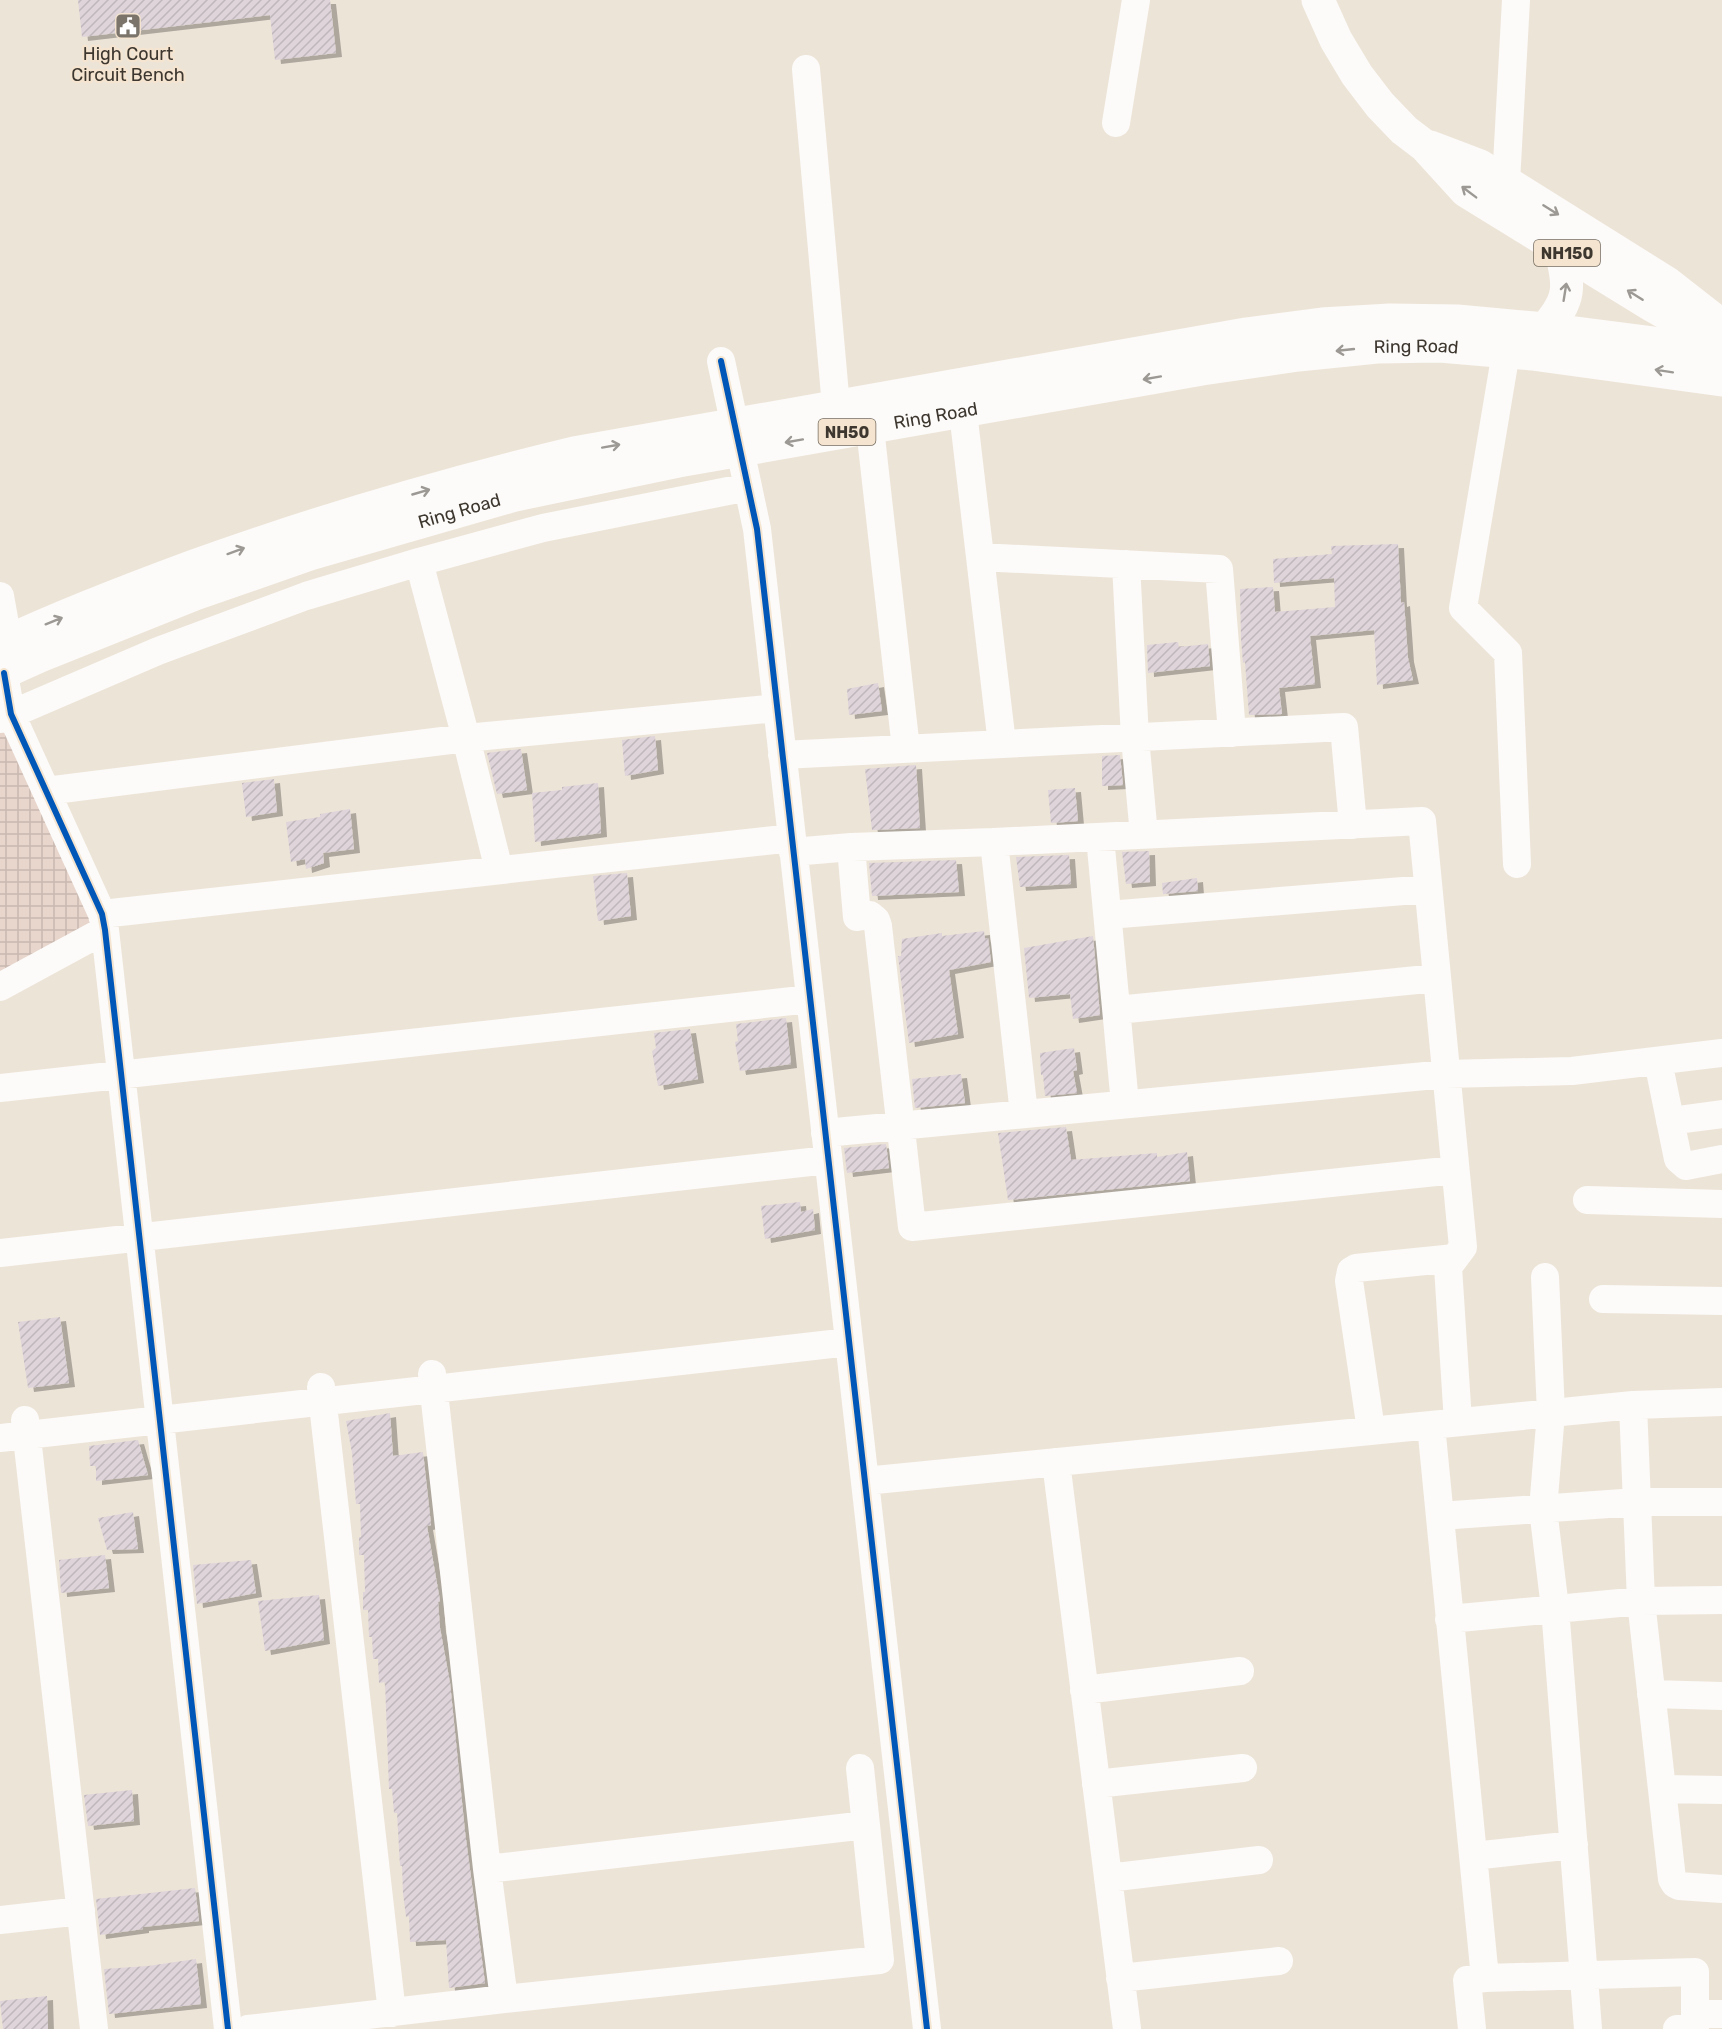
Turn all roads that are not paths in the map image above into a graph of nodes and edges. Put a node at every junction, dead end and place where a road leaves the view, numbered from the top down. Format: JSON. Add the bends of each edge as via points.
{"nodes":[{"id":1,"x":1136,"y":0,"type":"edge"},
{"id":2,"x":1318,"y":0,"type":"edge"},
{"id":3,"x":1516,"y":0,"type":"edge"},
{"id":4,"x":806,"y":69,"type":"dead end"},
{"id":5,"x":1116,"y":123,"type":"dead end"},
{"id":6,"x":1425,"y":146,"type":"junction"},
{"id":7,"x":1506,"y":182,"type":"junction"},
{"id":8,"x":1561,"y":250,"type":"junction"},
{"id":9,"x":1722,"y":326,"type":"edge"},
{"id":10,"x":1545,"y":329,"type":"junction"},
{"id":11,"x":1722,"y":345,"type":"edge"},
{"id":12,"x":1506,"y":352,"type":"junction"},
{"id":13,"x":1722,"y":352,"type":"edge"},
{"id":14,"x":722,"y":361,"type":"dead end"},
{"id":15,"x":1722,"y":380,"type":"edge"},
{"id":16,"x":836,"y":406,"type":"junction"},
{"id":17,"x":963,"y":412,"type":"junction"},
{"id":18,"x":870,"y":428,"type":"junction"},
{"id":19,"x":737,"y":437,"type":"junction"},
{"id":20,"x":748,"y":487,"type":"junction"},
{"id":21,"x":980,"y":557,"type":"junction"},
{"id":22,"x":419,"y":561,"type":"junction"},
{"id":23,"x":1126,"y":564,"type":"junction"},
{"id":24,"x":0,"y":596,"type":"edge"},
{"id":25,"x":2,"y":660,"type":"edge"},
{"id":26,"x":777,"y":708,"type":"junction"},
{"id":27,"x":5,"y":717,"type":"edge"},
{"id":28,"x":1232,"y":733,"type":"junction"},
{"id":29,"x":466,"y":738,"type":"junction"},
{"id":30,"x":1135,"y":738,"type":"junction"},
{"id":31,"x":1002,"y":744,"type":"junction"},
{"id":32,"x":906,"y":749,"type":"junction"},
{"id":33,"x":782,"y":755,"type":"junction"},
{"id":34,"x":46,"y":791,"type":"junction"},
{"id":35,"x":1353,"y":825,"type":"junction"},
{"id":36,"x":1144,"y":835,"type":"junction"},
{"id":37,"x":1100,"y":837,"type":"junction"},
{"id":38,"x":994,"y":842,"type":"junction"},
{"id":39,"x":793,"y":845,"type":"junction"},
{"id":40,"x":850,"y":847,"type":"junction"},
{"id":41,"x":1517,"y":864,"type":"dead end"},
{"id":42,"x":499,"y":870,"type":"junction"},
{"id":43,"x":1428,"y":889,"type":"junction"},
{"id":44,"x":1108,"y":915,"type":"junction"},
{"id":45,"x":103,"y":922,"type":"junction"},
{"id":46,"x":1437,"y":978,"type":"junction"},
{"id":47,"x":0,"y":987,"type":"edge"},
{"id":48,"x":810,"y":999,"type":"junction"},
{"id":49,"x":1117,"y":1010,"type":"junction"},
{"id":50,"x":1722,"y":1053,"type":"edge"},
{"id":51,"x":1658,"y":1061,"type":"junction"},
{"id":52,"x":1446,"y":1074,"type":"junction"},
{"id":53,"x":121,"y":1075,"type":"junction"},
{"id":54,"x":0,"y":1088,"type":"edge"},
{"id":55,"x":1125,"y":1104,"type":"junction"},
{"id":56,"x":1024,"y":1114,"type":"junction"},
{"id":57,"x":1722,"y":1114,"type":"edge"},
{"id":58,"x":1670,"y":1121,"type":"junction"},
{"id":59,"x":900,"y":1125,"type":"junction"},
{"id":60,"x":827,"y":1146,"type":"junction"},
{"id":61,"x":1722,"y":1159,"type":"edge"},
{"id":62,"x":1455,"y":1170,"type":"junction"},
{"id":63,"x":1587,"y":1200,"type":"dead end"},
{"id":64,"x":1722,"y":1204,"type":"edge"},
{"id":65,"x":140,"y":1237,"type":"junction"},
{"id":66,"x":0,"y":1252,"type":"edge"},
{"id":67,"x":1455,"y":1258,"type":"junction"},
{"id":68,"x":1545,"y":1277,"type":"dead end"},
{"id":69,"x":1603,"y":1299,"type":"dead end"},
{"id":70,"x":1722,"y":1301,"type":"edge"},
{"id":71,"x":848,"y":1335,"type":"junction"},
{"id":72,"x":433,"y":1382,"type":"junction"},
{"id":73,"x":322,"y":1394,"type":"junction"},
{"id":74,"x":1722,"y":1402,"type":"edge"},
{"id":75,"x":1633,"y":1405,"type":"junction"},
{"id":76,"x":160,"y":1412,"type":"junction"},
{"id":77,"x":1551,"y":1413,"type":"junction"},
{"id":78,"x":1444,"y":1423,"type":"junction"},
{"id":79,"x":12,"y":1429,"type":"edge"},
{"id":80,"x":1371,"y":1430,"type":"junction"},
{"id":81,"x":1056,"y":1462,"type":"junction"},
{"id":82,"x":865,"y":1480,"type":"junction"},
{"id":83,"x":1637,"y":1502,"type":"junction"},
{"id":84,"x":1722,"y":1502,"type":"edge"},
{"id":85,"x":1543,"y":1509,"type":"junction"},
{"id":86,"x":1440,"y":1516,"type":"junction"},
{"id":87,"x":1722,"y":1600,"type":"edge"},
{"id":88,"x":1641,"y":1601,"type":"junction"},
{"id":89,"x":1555,"y":1608,"type":"junction"},
{"id":90,"x":1449,"y":1618,"type":"junction"},
{"id":91,"x":1240,"y":1671,"type":"dead end"},
{"id":92,"x":1084,"y":1690,"type":"junction"},
{"id":93,"x":1651,"y":1694,"type":"junction"},
{"id":94,"x":1722,"y":1696,"type":"edge"},
{"id":95,"x":860,"y":1768,"type":"dead end"},
{"id":96,"x":1243,"y":1768,"type":"dead end"},
{"id":97,"x":1096,"y":1784,"type":"junction"},
{"id":98,"x":1662,"y":1789,"type":"junction"},
{"id":99,"x":1722,"y":1790,"type":"edge"},
{"id":100,"x":866,"y":1825,"type":"junction"},
{"id":101,"x":1574,"y":1845,"type":"junction"},
{"id":102,"x":1473,"y":1856,"type":"junction"},
{"id":103,"x":1259,"y":1860,"type":"dead end"},
{"id":104,"x":487,"y":1869,"type":"junction"},
{"id":105,"x":1108,"y":1878,"type":"junction"},
{"id":106,"x":1722,"y":1889,"type":"edge"},
{"id":107,"x":72,"y":1912,"type":"junction"},
{"id":108,"x":0,"y":1920,"type":"edge"},
{"id":109,"x":1280,"y":1961,"type":"dead end"},
{"id":110,"x":1584,"y":1974,"type":"junction"},
{"id":111,"x":1120,"y":1978,"type":"junction"},
{"id":112,"x":1485,"y":1978,"type":"junction"},
{"id":113,"x":504,"y":1999,"type":"junction"},
{"id":114,"x":392,"y":2013,"type":"junction"},
{"id":115,"x":1697,"y":2023,"type":"edge"},
{"id":116,"x":77,"y":2029,"type":"edge"},
{"id":117,"x":94,"y":2029,"type":"edge"},
{"id":118,"x":228,"y":2029,"type":"edge"},
{"id":119,"x":248,"y":2029,"type":"edge"},
{"id":120,"x":927,"y":2029,"type":"edge"},
{"id":121,"x":1126,"y":2029,"type":"edge"},
{"id":122,"x":1472,"y":2029,"type":"edge"},
{"id":123,"x":1588,"y":2029,"type":"edge"}],
"edges":[{"from":1,"to":5,"type":"street"},
{"from":2,"to":6,"type":"highway","number":"NH150","via":[[1357,75],[1396,122]]},
{"from":3,"to":7,"type":"street"},
{"from":4,"to":16,"type":"street"},
{"from":6,"to":7,"type":"highway","number":"NH150","via":[[1480,166]]},
{"from":8,"to":6,"type":"highway","number":"NH150","one_way":true,"via":[[1466,191]]},
{"from":7,"to":9,"type":"highway","number":"NH150","one_way":true,"via":[[1668,283]]},
{"from":10,"to":8,"type":"highway","one_way":true,"via":[[1560,311],[1565,296],[1567,279]]},
{"from":11,"to":8,"type":"highway","number":"NH150","one_way":true},
{"from":10,"to":13,"type":"highway","name":"Ring Road","number":"NH50"},
{"from":10,"to":16,"type":"highway","name":"Ring Road","number":"NH50","via":[[1457,321],[1322,324]]},
{"from":15,"to":12,"type":"highway","name":"Ring Road","number":"NH50","one_way":true},
{"from":12,"to":17,"type":"highway","name":"Ring Road","number":"NH50","one_way":true,"via":[[1440,346],[1298,355]]},
{"from":12,"to":41,"type":"street","via":[[1463,608],[1508,653]]},
{"from":14,"to":19,"type":"street"},
{"from":16,"to":19,"type":"highway","name":"Ring Road","number":"NH50"},
{"from":17,"to":18,"type":"highway","name":"Ring Road","number":"NH50"},
{"from":17,"to":21,"type":"street"},
{"from":18,"to":19,"type":"highway","name":"Ring Road","number":"NH50","one_way":true},
{"from":18,"to":32,"type":"street"},
{"from":19,"to":20,"type":"street"},
{"from":19,"to":25,"type":"highway","name":"Ring Road","number":"NH50","via":[[678,461],[515,495],[310,554],[195,594],[40,656]]},
{"from":20,"to":22,"type":"street","via":[[543,528]]},
{"from":20,"to":26,"type":"street","via":[[757,529]]},
{"from":21,"to":23,"type":"street"},
{"from":21,"to":31,"type":"street"},
{"from":22,"to":27,"type":"street","via":[[306,596],[158,651]]},
{"from":22,"to":29,"type":"street"},
{"from":23,"to":28,"type":"street","via":[[1219,569]]},
{"from":23,"to":30,"type":"street"},
{"from":24,"to":25,"type":"street"},
{"from":25,"to":27,"type":"street"},
{"from":26,"to":29,"type":"street"},
{"from":26,"to":33,"type":"street"},
{"from":27,"to":34,"type":"street"},
{"from":28,"to":30,"type":"street"},
{"from":28,"to":35,"type":"street","via":[[1344,727]]},
{"from":29,"to":34,"type":"street"},
{"from":29,"to":42,"type":"street"},
{"from":30,"to":31,"type":"street"},
{"from":30,"to":36,"type":"street"},
{"from":31,"to":32,"type":"street"},
{"from":32,"to":33,"type":"street"},
{"from":33,"to":39,"type":"street"},
{"from":34,"to":45,"type":"street"},
{"from":35,"to":36,"type":"street"},
{"from":35,"to":43,"type":"street","via":[[1422,821]]},
{"from":36,"to":37,"type":"street"},
{"from":37,"to":38,"type":"street"},
{"from":37,"to":44,"type":"street"},
{"from":38,"to":40,"type":"street"},
{"from":38,"to":56,"type":"street"},
{"from":39,"to":40,"type":"street"},
{"from":39,"to":42,"type":"street"},
{"from":39,"to":48,"type":"street"},
{"from":40,"to":59,"type":"street","via":[[856,917],[870,915],[878,926]]},
{"from":42,"to":45,"type":"street"},
{"from":43,"to":44,"type":"street"},
{"from":43,"to":46,"type":"street"},
{"from":44,"to":49,"type":"street"},
{"from":45,"to":47,"type":"street"},
{"from":45,"to":53,"type":"street"},
{"from":46,"to":49,"type":"street"},
{"from":46,"to":52,"type":"street"},
{"from":48,"to":53,"type":"street"},
{"from":48,"to":60,"type":"street"},
{"from":49,"to":55,"type":"street"},
{"from":50,"to":51,"type":"street"},
{"from":51,"to":52,"type":"street","via":[[1572,1071]]},
{"from":51,"to":58,"type":"street"},
{"from":52,"to":55,"type":"street"},
{"from":52,"to":62,"type":"street"},
{"from":53,"to":54,"type":"street"},
{"from":53,"to":65,"type":"street"},
{"from":55,"to":56,"type":"street"},
{"from":56,"to":59,"type":"street"},
{"from":57,"to":58,"type":"street"},
{"from":58,"to":61,"type":"street","via":[[1682,1164],[1691,1166]]},
{"from":59,"to":60,"type":"street"},
{"from":59,"to":62,"type":"street","via":[[912,1227]]},
{"from":60,"to":65,"type":"street"},
{"from":60,"to":71,"type":"street"},
{"from":62,"to":67,"type":"street","via":[[1463,1247]]},
{"from":63,"to":64,"type":"street"},
{"from":65,"to":66,"type":"street"},
{"from":65,"to":76,"type":"street"},
{"from":67,"to":78,"type":"street","via":[[1448,1267]]},
{"from":67,"to":80,"type":"street","via":[[1351,1271],[1349,1281]]},
{"from":68,"to":77,"type":"street"},
{"from":69,"to":70,"type":"street"},
{"from":71,"to":72,"type":"street"},
{"from":71,"to":82,"type":"street"},
{"from":72,"to":73,"type":"street"},
{"from":72,"to":104,"type":"street"},
{"from":73,"to":76,"type":"street"},
{"from":73,"to":114,"type":"street"},
{"from":74,"to":75,"type":"street"},
{"from":75,"to":77,"type":"street"},
{"from":75,"to":83,"type":"street"},
{"from":76,"to":79,"type":"street"},
{"from":76,"to":118,"type":"street"},
{"from":77,"to":78,"type":"street"},
{"from":77,"to":85,"type":"street"},
{"from":78,"to":80,"type":"street"},
{"from":78,"to":86,"type":"street"},
{"from":79,"to":107,"type":"street"},
{"from":80,"to":81,"type":"street"},
{"from":81,"to":82,"type":"street"},
{"from":81,"to":92,"type":"street"},
{"from":82,"to":120,"type":"street"},
{"from":83,"to":84,"type":"street"},
{"from":83,"to":85,"type":"street"},
{"from":83,"to":88,"type":"street"},
{"from":85,"to":86,"type":"street"},
{"from":85,"to":89,"type":"street"},
{"from":86,"to":90,"type":"street"},
{"from":87,"to":88,"type":"street"},
{"from":88,"to":89,"type":"street"},
{"from":88,"to":93,"type":"street"},
{"from":89,"to":90,"type":"street"},
{"from":89,"to":101,"type":"street"},
{"from":90,"to":102,"type":"street"},
{"from":91,"to":92,"type":"street"},
{"from":92,"to":97,"type":"street"},
{"from":93,"to":94,"type":"street"},
{"from":93,"to":98,"type":"street"},
{"from":95,"to":100,"type":"street"},
{"from":96,"to":97,"type":"street"},
{"from":97,"to":105,"type":"street"},
{"from":98,"to":99,"type":"street"},
{"from":98,"to":106,"type":"street","via":[[1672,1879],[1675,1884]]},
{"from":100,"to":104,"type":"street"},
{"from":100,"to":113,"type":"street","via":[[880,1960]]},
{"from":101,"to":102,"type":"street"},
{"from":101,"to":110,"type":"street"},
{"from":102,"to":112,"type":"street"},
{"from":103,"to":105,"type":"street"},
{"from":104,"to":113,"type":"street"},
{"from":105,"to":111,"type":"street"},
{"from":107,"to":108,"type":"street"},
{"from":107,"to":116,"type":"street"},
{"from":107,"to":117,"type":"street"},
{"from":109,"to":111,"type":"street"},
{"from":110,"to":112,"type":"street"},
{"from":110,"to":115,"type":"street","via":[[1695,1972]]},
{"from":110,"to":123,"type":"street"},
{"from":111,"to":121,"type":"street"},
{"from":112,"to":122,"type":"street","via":[[1467,1980]]},
{"from":113,"to":114,"type":"street"},
{"from":114,"to":119,"type":"street"}]}
